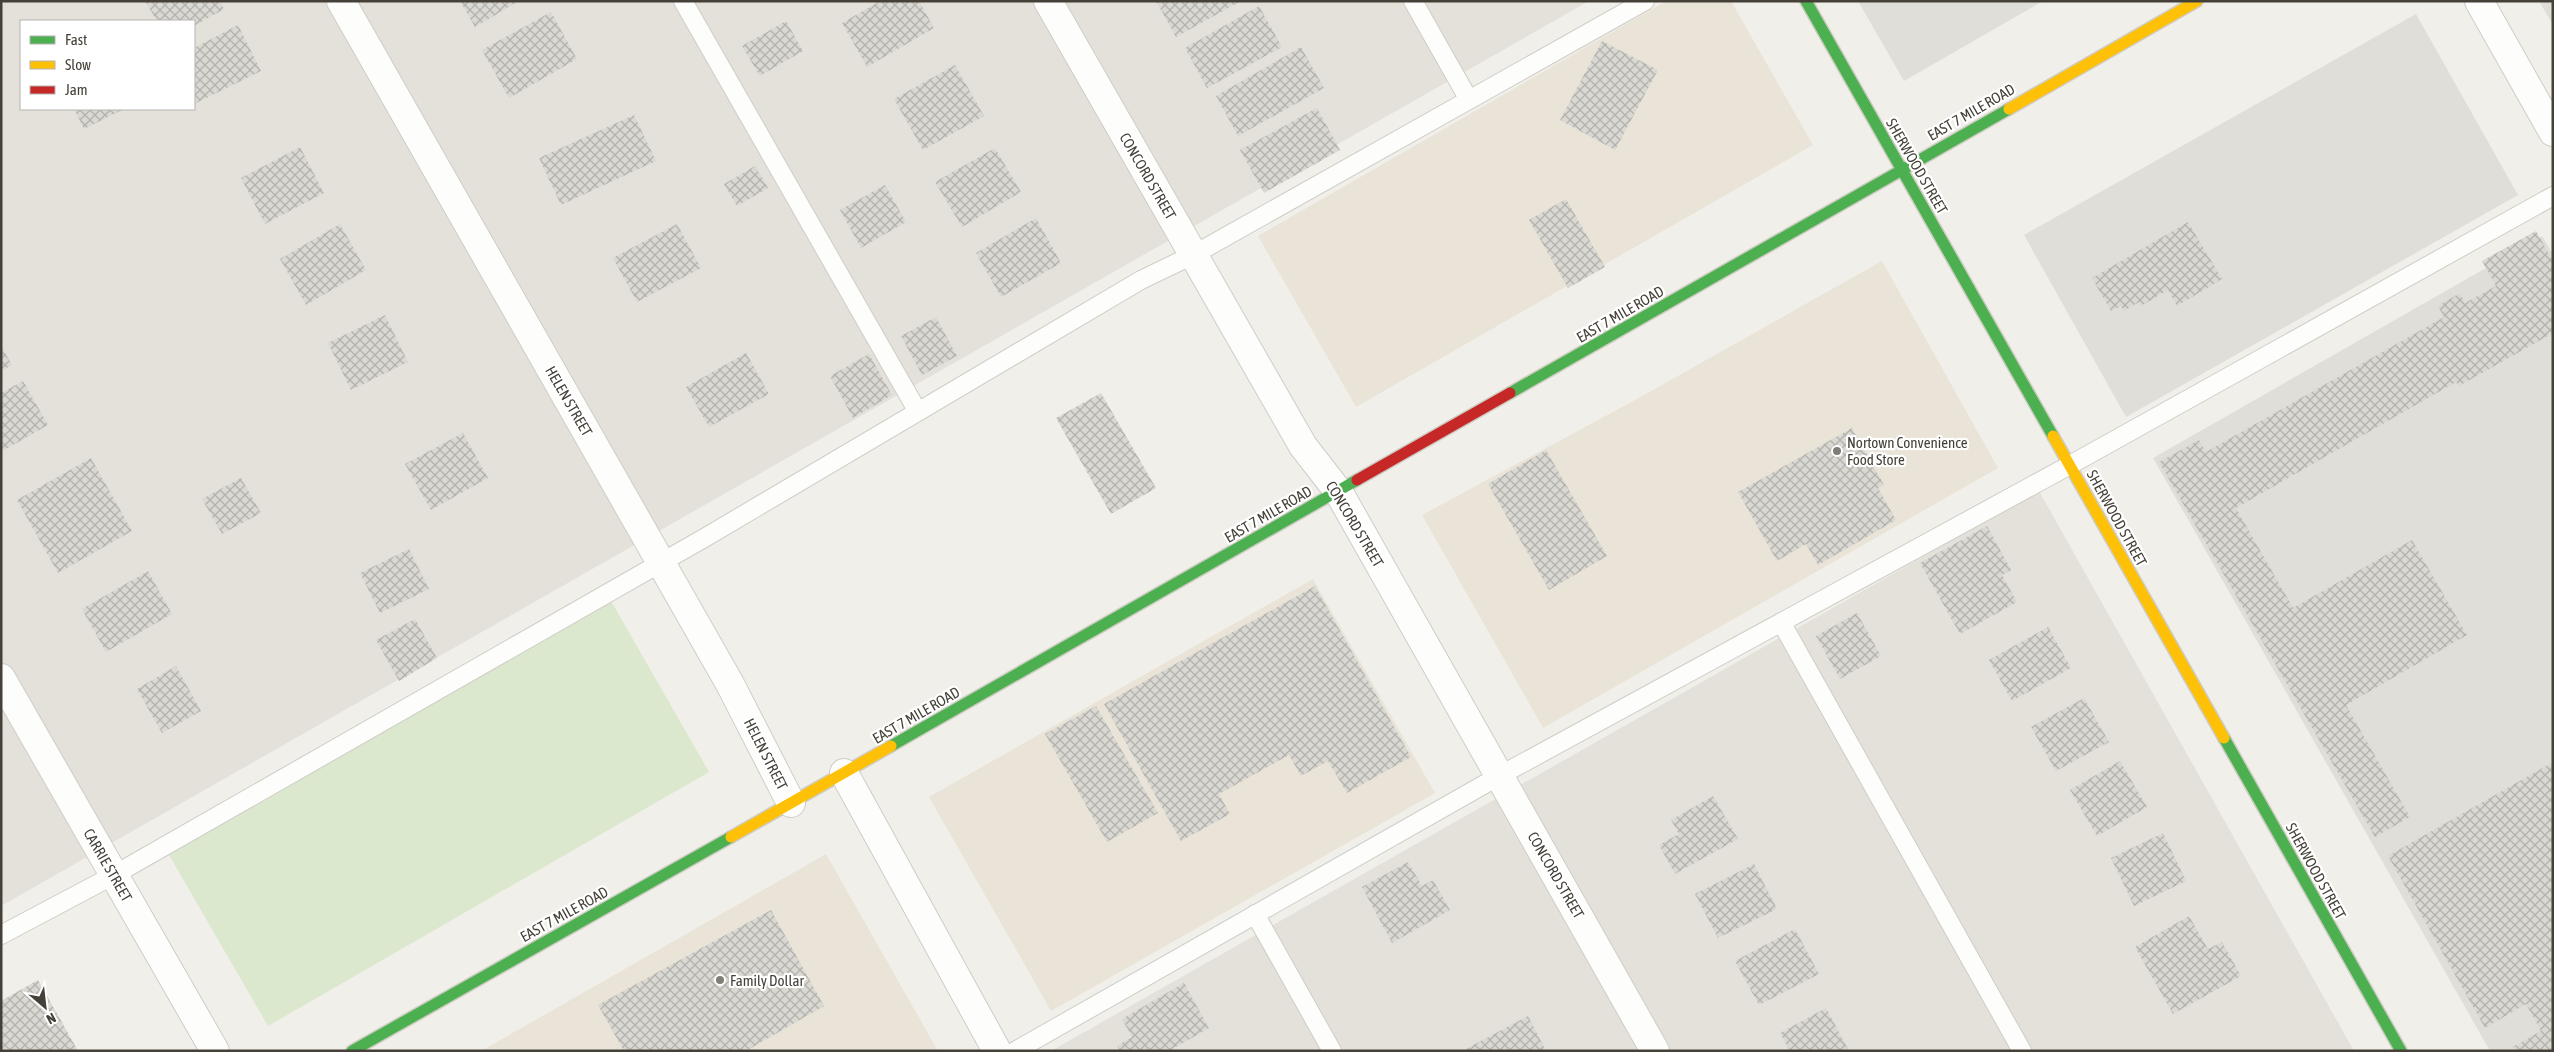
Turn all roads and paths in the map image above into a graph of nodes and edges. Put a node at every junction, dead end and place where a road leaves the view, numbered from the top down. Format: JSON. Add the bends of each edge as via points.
{"nodes":[{"id":1,"x":341,"y":1,"type":"edge"},
{"id":2,"x":684,"y":1,"type":"edge"},
{"id":3,"x":1048,"y":1,"type":"edge"},
{"id":4,"x":1413,"y":1,"type":"edge"},
{"id":5,"x":1645,"y":1,"type":"edge"},
{"id":6,"x":1806,"y":1,"type":"edge"},
{"id":7,"x":2198,"y":1,"type":"edge"},
{"id":8,"x":2479,"y":1,"type":"edge"},
{"id":9,"x":1469,"y":100,"type":"junction"},
{"id":10,"x":2553,"y":132,"type":"edge"},
{"id":11,"x":1902,"y":169,"type":"junction"},
{"id":12,"x":2553,"y":196,"type":"edge"},
{"id":13,"x":1193,"y":255,"type":"junction"},
{"id":14,"x":918,"y":412,"type":"junction"},
{"id":15,"x":2070,"y":466,"type":"junction"},
{"id":16,"x":1338,"y":491,"type":"junction"},
{"id":17,"x":660,"y":562,"type":"junction"},
{"id":18,"x":1781,"y":622,"type":"junction"},
{"id":19,"x":1,"y":678,"type":"edge"},
{"id":20,"x":844,"y":774,"type":"junction"},
{"id":21,"x":1499,"y":776,"type":"junction"},
{"id":22,"x":791,"y":803,"type":"junction"},
{"id":23,"x":114,"y":875,"type":"junction"},
{"id":24,"x":1255,"y":914,"type":"junction"},
{"id":25,"x":1,"y":936,"type":"edge"},
{"id":26,"x":358,"y":1049,"type":"edge"},
{"id":27,"x":215,"y":1051,"type":"edge"},
{"id":28,"x":997,"y":1051,"type":"edge"},
{"id":29,"x":1015,"y":1051,"type":"edge"},
{"id":30,"x":1332,"y":1051,"type":"edge"},
{"id":31,"x":1656,"y":1051,"type":"edge"},
{"id":32,"x":2022,"y":1051,"type":"edge"},
{"id":33,"x":2401,"y":1051,"type":"edge"}],
"edges":[{"from":1,"to":17,"type":"street","name":"HELEN STREET"},
{"from":2,"to":14,"type":"lane"},
{"from":3,"to":13,"type":"street","name":"CONCORD STREET"},
{"from":4,"to":9,"type":"lane"},
{"from":5,"to":9,"type":"lane"},
{"from":6,"to":11,"type":"street","name":"SHERWOOD STREET"},
{"from":7,"to":11,"type":"street","name":"EAST 7 MILE ROAD"},
{"from":8,"to":10,"type":"street"},
{"from":9,"to":13,"type":"lane"},
{"from":11,"to":15,"type":"street","name":"SHERWOOD STREET"},
{"from":11,"to":16,"type":"street","name":"EAST 7 MILE ROAD"},
{"from":12,"to":15,"type":"lane"},
{"from":13,"to":14,"type":"lane","via":[[1141,280]]},
{"from":13,"to":16,"type":"street","name":"CONCORD STREET","via":[[1303,446]]},
{"from":14,"to":17,"type":"lane"},
{"from":15,"to":18,"type":"lane"},
{"from":15,"to":33,"type":"street","name":"SHERWOOD STREET"},
{"from":16,"to":20,"type":"street","name":"EAST 7 MILE ROAD"},
{"from":16,"to":21,"type":"street","name":"CONCORD STREET"},
{"from":17,"to":22,"type":"street","name":"HELEN STREET","via":[[730,684]]},
{"from":17,"to":23,"type":"lane"},
{"from":18,"to":21,"type":"lane"},
{"from":18,"to":32,"type":"lane"},
{"from":19,"to":23,"type":"street","name":"CARRIE STREET"},
{"from":20,"to":22,"type":"street","name":"EAST 7 MILE ROAD"},
{"from":20,"to":28,"type":"street"},
{"from":21,"to":24,"type":"lane"},
{"from":21,"to":31,"type":"street","name":"CONCORD STREET"},
{"from":22,"to":26,"type":"street","name":"EAST 7 MILE ROAD"},
{"from":23,"to":25,"type":"lane"},
{"from":23,"to":27,"type":"street","name":"CARRIE STREET"},
{"from":24,"to":29,"type":"lane"},
{"from":24,"to":30,"type":"lane"}]}
